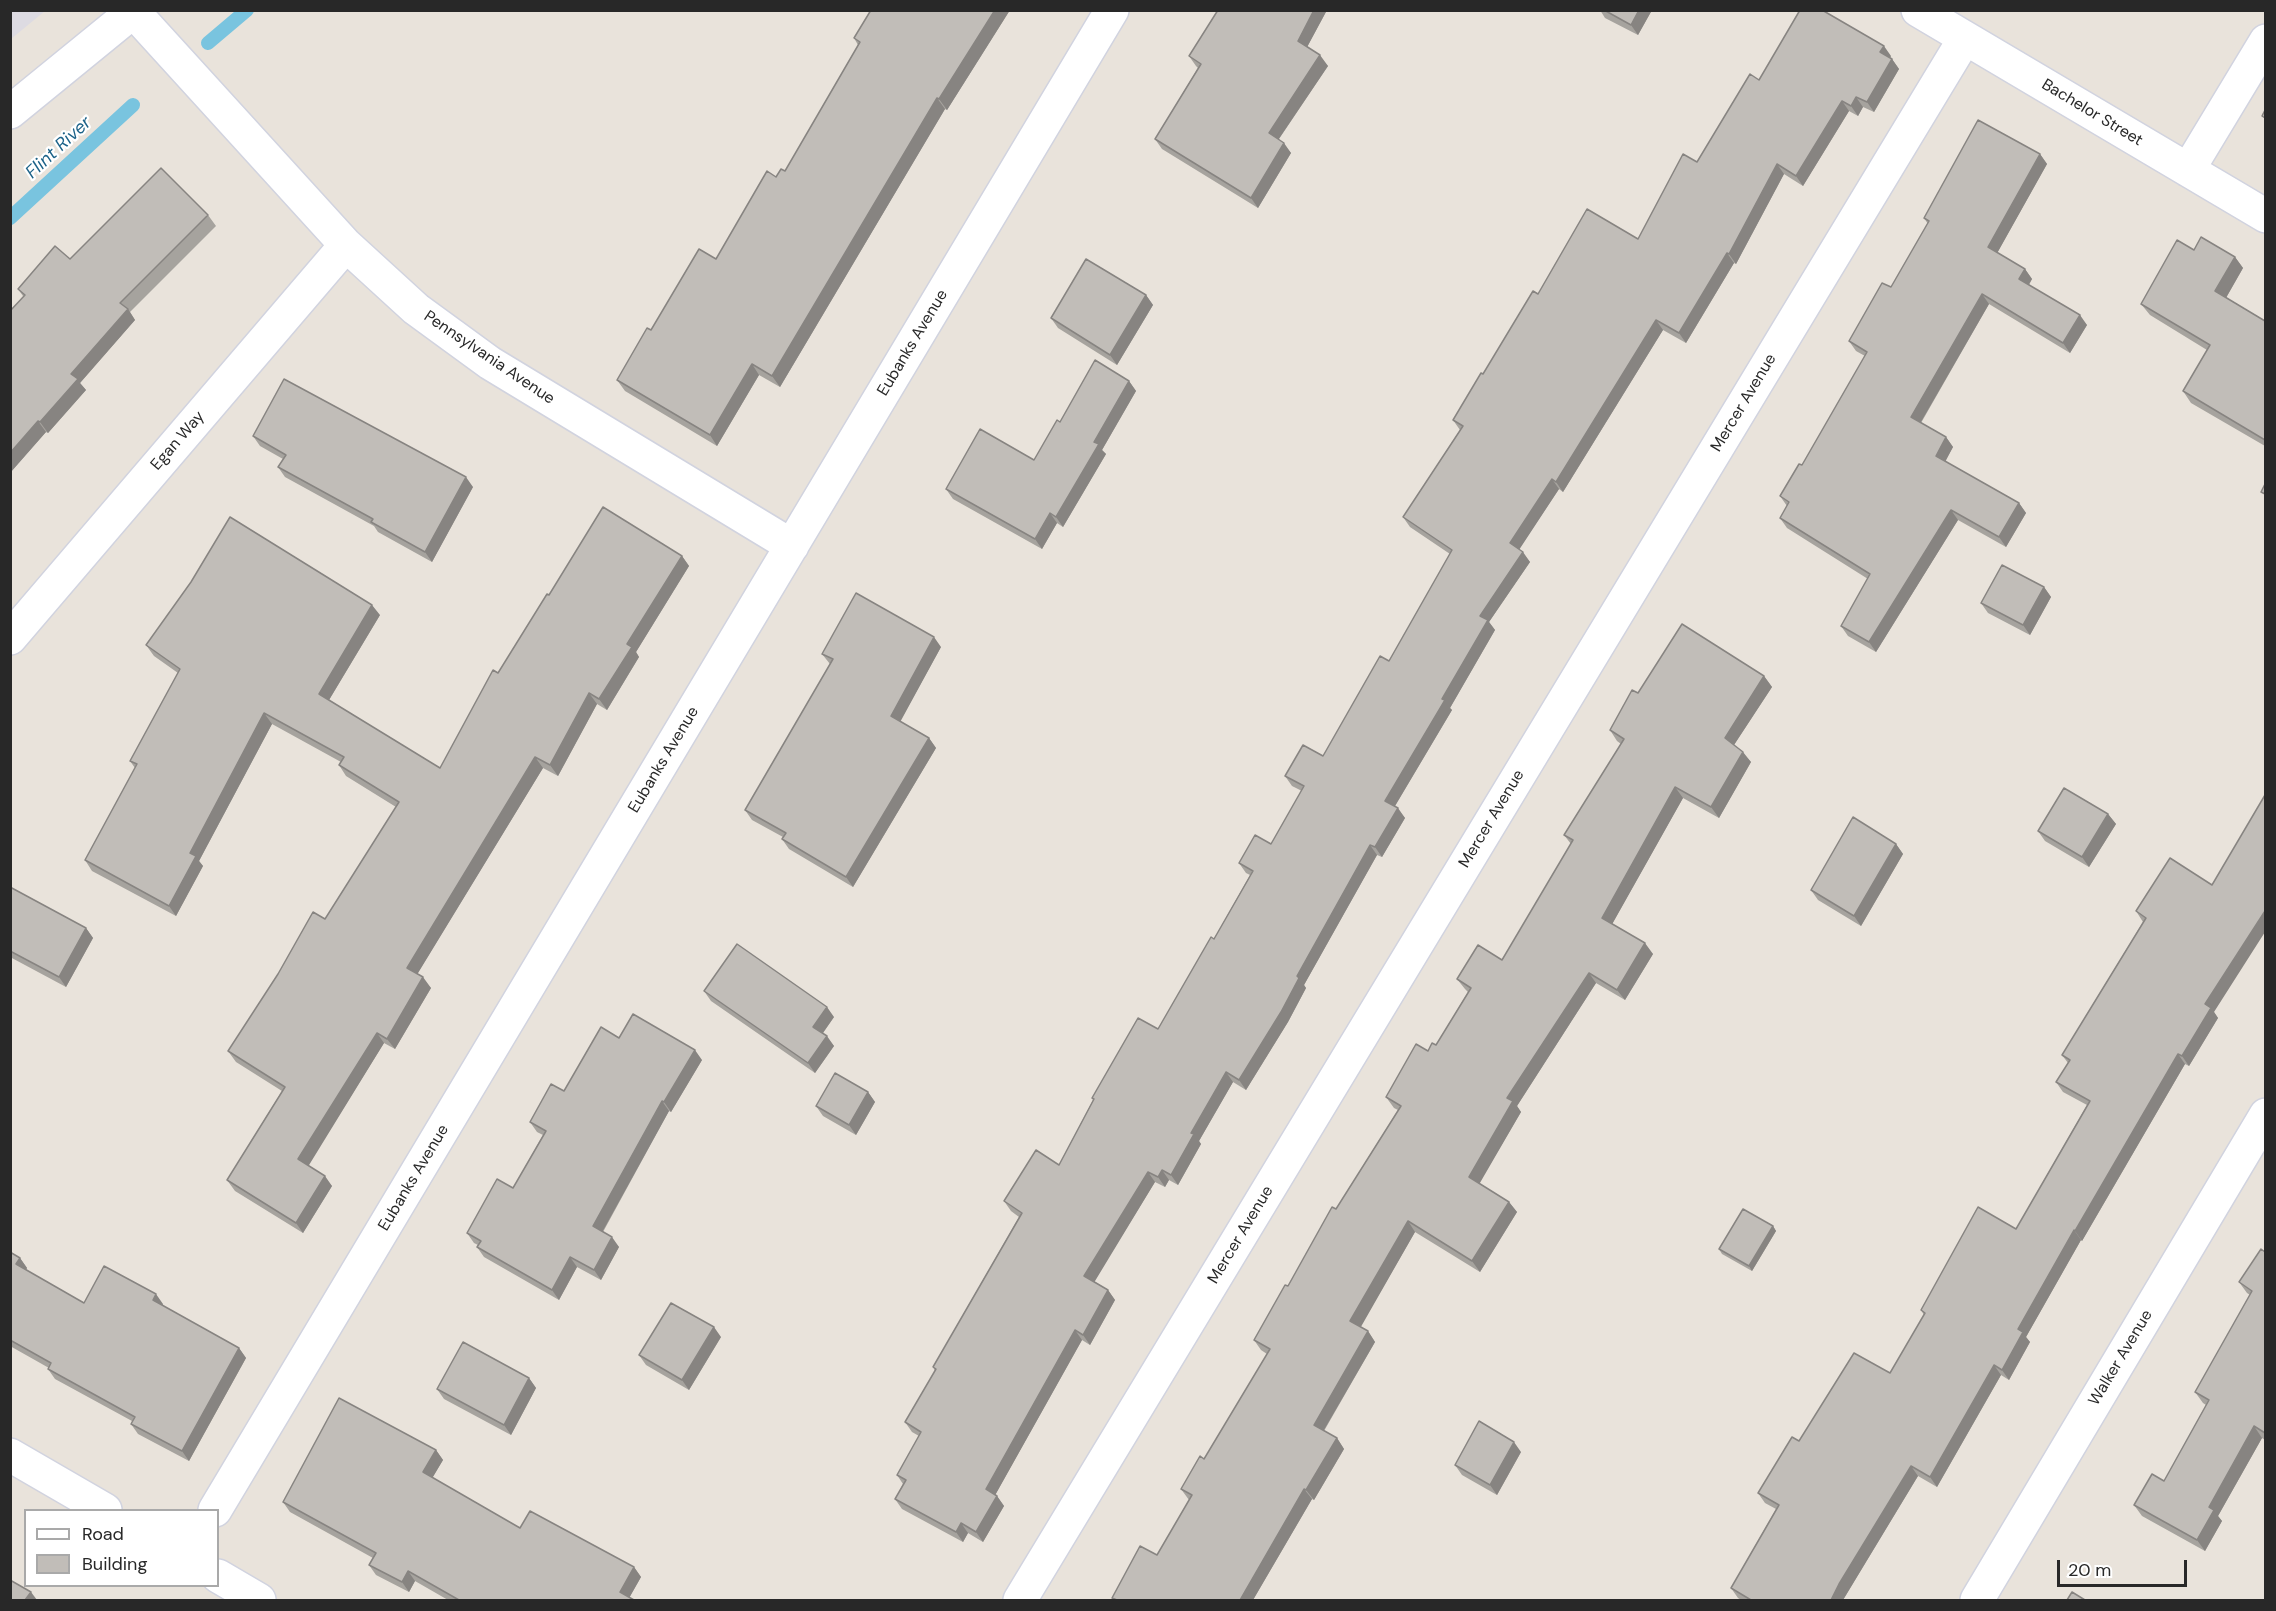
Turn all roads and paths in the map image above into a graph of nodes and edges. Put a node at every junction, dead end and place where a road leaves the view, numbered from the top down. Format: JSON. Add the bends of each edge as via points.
{"nodes":[{"id":1,"x":1112,"y":10,"type":"edge"},
{"id":2,"x":1918,"y":10,"type":"edge"},
{"id":3,"x":133,"y":11,"type":"edge"},
{"id":4,"x":1965,"y":38,"type":"junction"},
{"id":5,"x":2265,"y":41,"type":"edge"},
{"id":6,"x":10,"y":111,"type":"edge"},
{"id":7,"x":2188,"y":170,"type":"junction"},
{"id":8,"x":2265,"y":216,"type":"edge"},
{"id":9,"x":346,"y":245,"type":"junction"},
{"id":10,"x":792,"y":546,"type":"junction"},
{"id":11,"x":10,"y":638,"type":"edge"},
{"id":12,"x":2265,"y":1114,"type":"edge"},
{"id":13,"x":10,"y":1455,"type":"edge"},
{"id":14,"x":103,"y":1509,"type":"edge"},
{"id":15,"x":216,"y":1509,"type":"edge"},
{"id":16,"x":219,"y":1577,"type":"edge"},
{"id":17,"x":259,"y":1600,"type":"edge"},
{"id":18,"x":1020,"y":1600,"type":"edge"},
{"id":19,"x":1977,"y":1600,"type":"edge"}],
"edges":[{"from":1,"to":10,"type":"street","name":"Eubanks Avenue"},
{"from":2,"to":4,"type":"street","name":"Bachelor Street"},
{"from":3,"to":6,"type":"street"},
{"from":3,"to":9,"type":"street","name":"Pennsylvania Avenue"},
{"from":4,"to":7,"type":"street","name":"Bachelor Street"},
{"from":4,"to":18,"type":"street","name":"Mercer Avenue"},
{"from":5,"to":7,"type":"street"},
{"from":7,"to":8,"type":"street","name":"Bachelor Street"},
{"from":9,"to":10,"type":"street","name":"Pennsylvania Avenue","via":[[416,309],[490,363]]},
{"from":9,"to":11,"type":"street","name":"Egan Way"},
{"from":10,"to":15,"type":"street","name":"Eubanks Avenue"},
{"from":12,"to":19,"type":"street","name":"Walker Avenue"},
{"from":13,"to":14,"type":"street"},
{"from":16,"to":17,"type":"street"}]}
